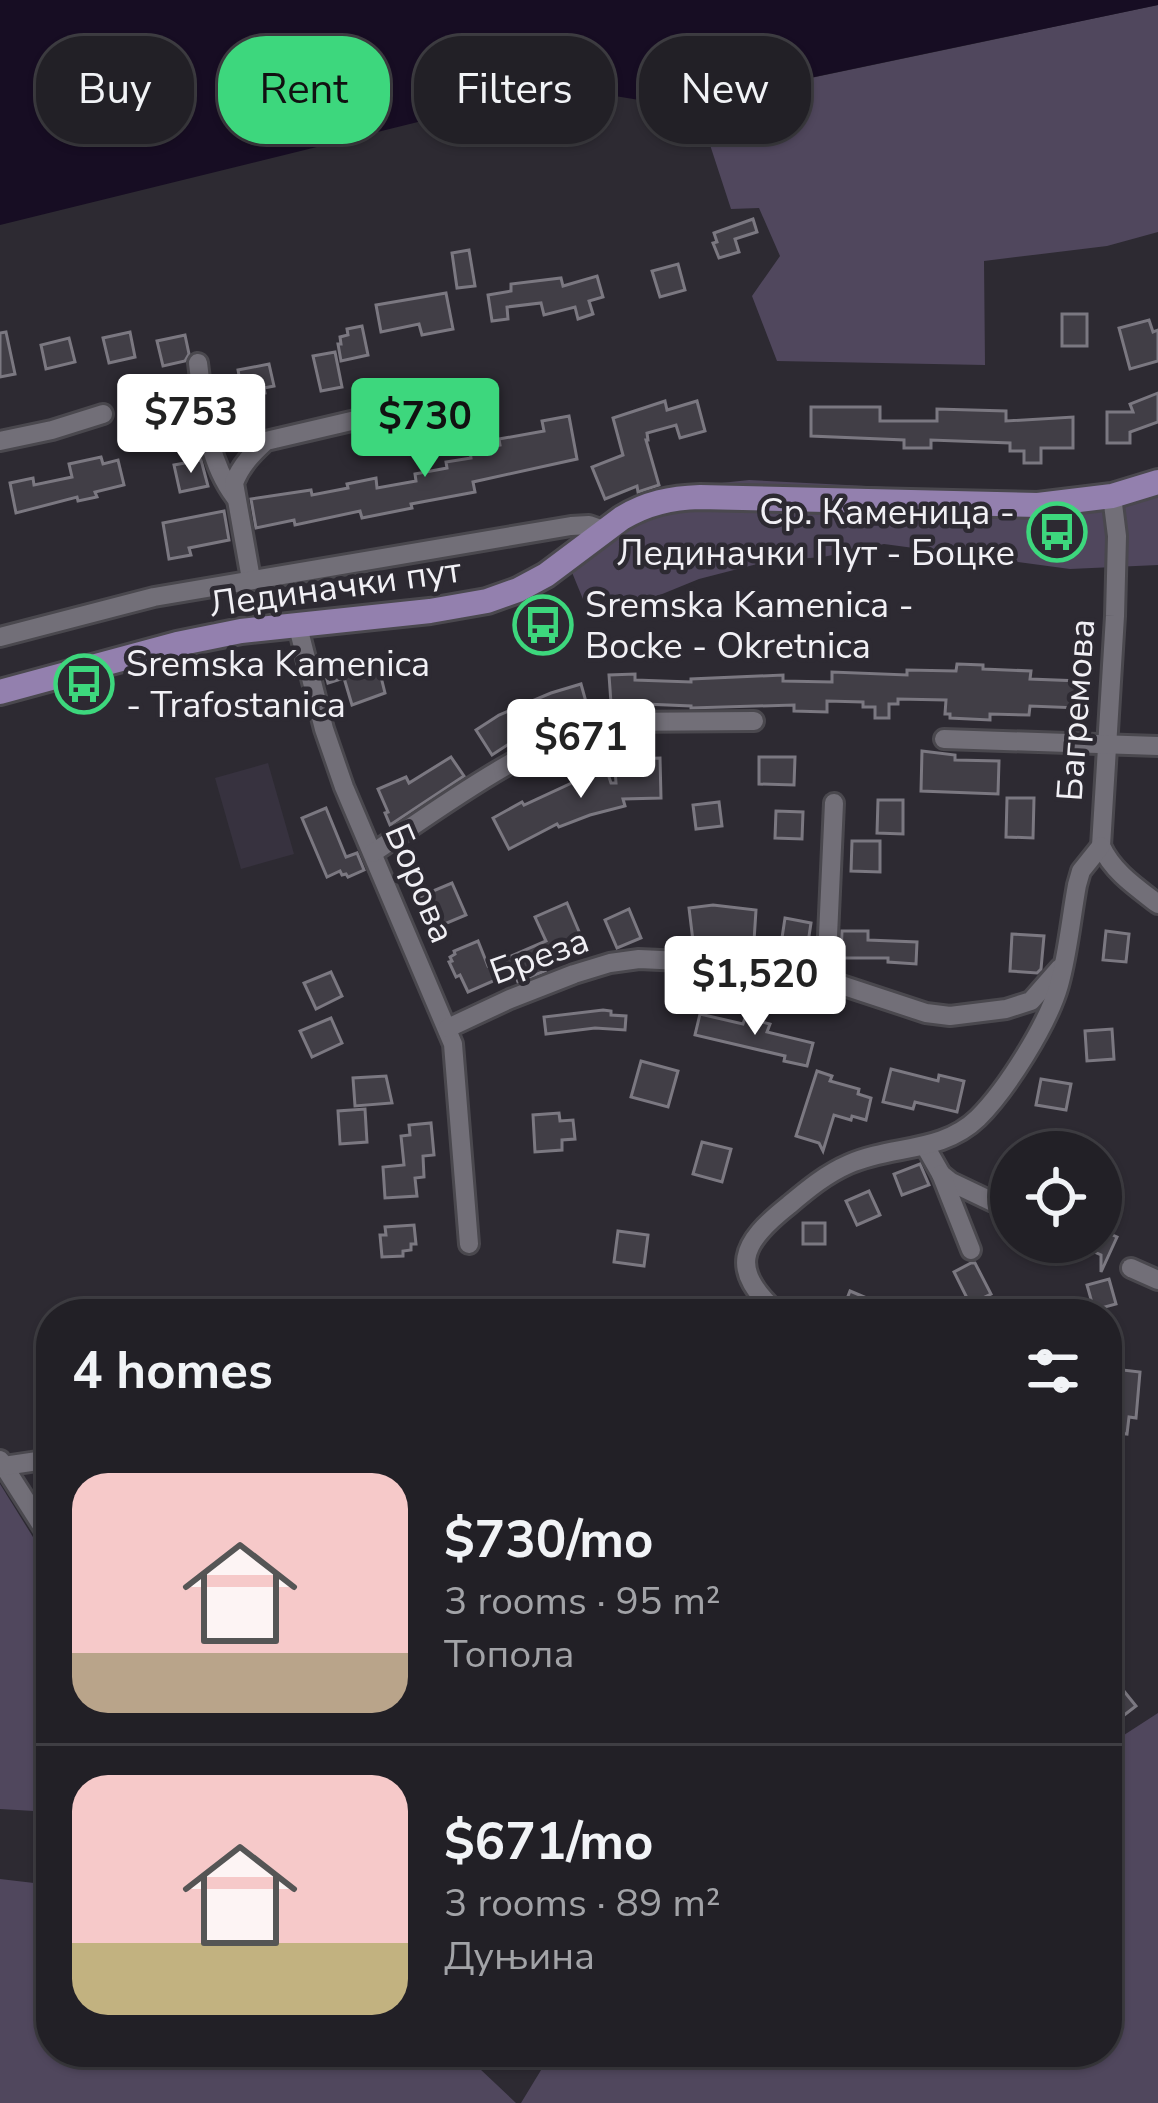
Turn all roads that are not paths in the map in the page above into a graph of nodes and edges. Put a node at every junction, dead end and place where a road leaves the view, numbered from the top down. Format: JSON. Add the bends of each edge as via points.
{"nodes":[{"id":1,"x":198,"y":363,"type":"dead end"},
{"id":2,"x":441,"y":400,"type":"dead end"},
{"id":3,"x":103,"y":414,"type":"dead end"},
{"id":4,"x":0,"y":441,"type":"edge"},
{"id":5,"x":1158,"y":482,"type":"edge"},
{"id":6,"x":1112,"y":496,"type":"junction"},
{"id":7,"x":236,"y":497,"type":"junction"},
{"id":8,"x":606,"y":531,"type":"junction"},
{"id":9,"x":251,"y":579,"type":"junction"},
{"id":10,"x":298,"y":623,"type":"junction"},
{"id":11,"x":0,"y":637,"type":"edge"},
{"id":12,"x":0,"y":692,"type":"edge"},
{"id":13,"x":754,"y":721,"type":"dead end"},
{"id":14,"x":944,"y":739,"type":"dead end"},
{"id":15,"x":1107,"y":745,"type":"junction"},
{"id":16,"x":1158,"y":746,"type":"edge"},
{"id":17,"x":834,"y":802,"type":"dead end"},
{"id":18,"x":1101,"y":845,"type":"junction"},
{"id":19,"x":373,"y":854,"type":"junction"},
{"id":20,"x":1158,"y":904,"type":"edge"},
{"id":21,"x":1063,"y":964,"type":"junction"},
{"id":22,"x":826,"y":980,"type":"junction"},
{"id":23,"x":448,"y":1028,"type":"junction"},
{"id":24,"x":925,"y":1146,"type":"junction"},
{"id":25,"x":940,"y":1174,"type":"junction"},
{"id":26,"x":990,"y":1201,"type":"edge"},
{"id":27,"x":469,"y":1244,"type":"dead end"},
{"id":28,"x":971,"y":1250,"type":"dead end"},
{"id":29,"x":1131,"y":1268,"type":"dead end"},
{"id":30,"x":1158,"y":1280,"type":"edge"},
{"id":31,"x":764,"y":1299,"type":"edge"},
{"id":32,"x":36,"y":1460,"type":"edge"},
{"id":33,"x":2,"y":1463,"type":"edge"},
{"id":34,"x":36,"y":1516,"type":"edge"}],
"edges":[{"from":1,"to":7,"type":"street","via":[[214,458]]},
{"from":2,"to":7,"type":"street","via":[[266,441],[240,468]]},
{"from":3,"to":4,"type":"street"},
{"from":5,"to":6,"type":"main road","name":"Лединачки пут"},
{"from":6,"to":8,"type":"main road","name":"Лединачки пут","via":[[1009,506],[681,498],[634,511]]},
{"from":6,"to":15,"type":"street","name":"Багремова"},
{"from":7,"to":9,"type":"street"},
{"from":8,"to":9,"type":"street","via":[[571,526]]},
{"from":8,"to":10,"type":"main road","name":"Лединачки пут","via":[[533,582],[487,602]]},
{"from":9,"to":11,"type":"street"},
{"from":10,"to":12,"type":"main road","name":"Лединачки пут","via":[[177,644]]},
{"from":10,"to":19,"type":"street","name":"Борова","via":[[324,729]]},
{"from":13,"to":19,"type":"street","via":[[633,722],[569,734]]},
{"from":14,"to":15,"type":"street"},
{"from":15,"to":16,"type":"street"},
{"from":15,"to":18,"type":"street","name":"Багремова"},
{"from":17,"to":22,"type":"street"},
{"from":18,"to":20,"type":"street","name":"Багремова","via":[[1123,878]]},
{"from":18,"to":21,"type":"street","via":[[1081,871]]},
{"from":19,"to":23,"type":"street","name":"Борова"},
{"from":21,"to":22,"type":"street","name":"Бреза","via":[[1031,1001],[950,1016]]},
{"from":21,"to":24,"type":"street","via":[[1033,1042],[991,1102],[962,1130]]},
{"from":22,"to":23,"type":"street","name":"Бреза","via":[[747,964],[639,959],[574,974]]},
{"from":23,"to":27,"type":"street","name":"Борова"},
{"from":24,"to":25,"type":"street"},
{"from":24,"to":31,"type":"street","via":[[823,1178],[753,1237],[748,1275]]},
{"from":25,"to":26,"type":"street"},
{"from":25,"to":28,"type":"street"},
{"from":29,"to":30,"type":"street"},
{"from":32,"to":33,"type":"street"},
{"from":33,"to":34,"type":"street"}]}
